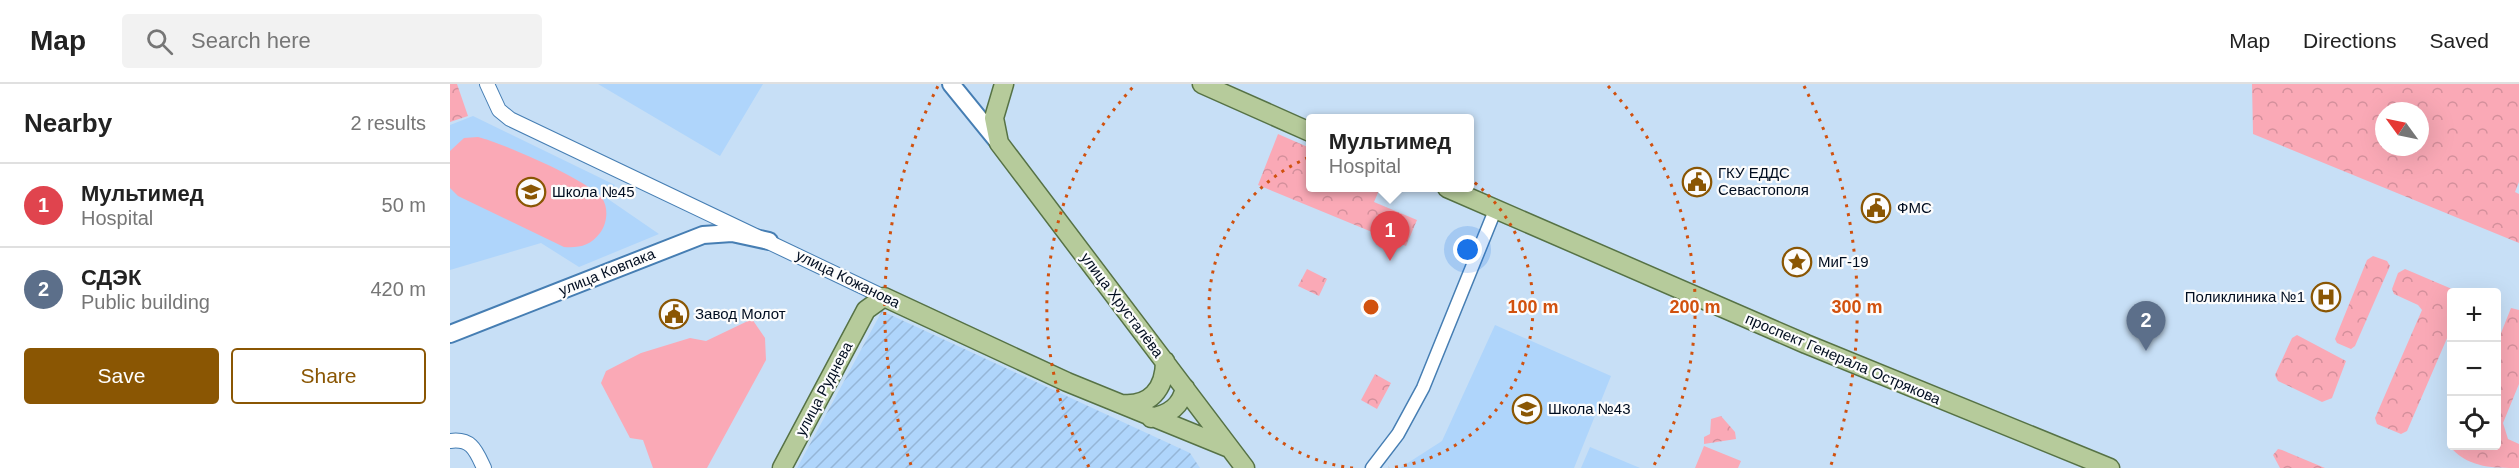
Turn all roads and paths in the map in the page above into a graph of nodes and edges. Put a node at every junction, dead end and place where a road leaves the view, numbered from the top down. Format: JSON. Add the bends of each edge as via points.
{"nodes":[{"id":1,"x":487,"y":84,"type":"edge"},
{"id":2,"x":951,"y":84,"type":"edge"},
{"id":3,"x":1004,"y":84,"type":"edge"},
{"id":4,"x":1202,"y":84,"type":"edge"},
{"id":5,"x":1306,"y":130,"type":"edge"},
{"id":6,"x":999,"y":143,"type":"junction"},
{"id":7,"x":1457,"y":192,"type":"edge"},
{"id":8,"x":1496,"y":208,"type":"junction"},
{"id":9,"x":769,"y":241,"type":"junction"},
{"id":10,"x":867,"y":289,"type":"junction"},
{"id":11,"x":884,"y":297,"type":"junction"},
{"id":12,"x":866,"y":310,"type":"junction"},
{"id":13,"x":450,"y":334,"type":"edge"},
{"id":14,"x":1165,"y":361,"type":"junction"},
{"id":15,"x":1185,"y":388,"type":"junction"},
{"id":16,"x":1119,"y":403,"type":"junction"},
{"id":17,"x":1152,"y":418,"type":"junction"},
{"id":18,"x":450,"y":441,"type":"edge"},
{"id":19,"x":1229,"y":448,"type":"junction"},
{"id":20,"x":484,"y":468,"type":"edge"},
{"id":21,"x":782,"y":468,"type":"edge"},
{"id":22,"x":1245,"y":468,"type":"edge"},
{"id":23,"x":1372,"y":468,"type":"edge"},
{"id":24,"x":2110,"y":468,"type":"edge"}],
"edges":[{"from":1,"to":9,"type":"street","name":"улица Кожанова","via":[[493,101],[510,119]]},
{"from":2,"to":6,"type":"main road","name":"улица Хрусталёва"},
{"from":3,"to":6,"type":"main road","via":[[994,118]]},
{"from":4,"to":5,"type":"main road"},
{"from":6,"to":14,"type":"main road","name":"улица Хрусталёва"},
{"from":7,"to":8,"type":"main road","name":"проспект Генерала Острякова"},
{"from":8,"to":23,"type":"street","via":[[1419,396]]},
{"from":8,"to":24,"type":"main road","name":"проспект Генерала Острякова","via":[[1806,344]]},
{"from":9,"to":10,"type":"street","name":"улица Кожанова"},
{"from":9,"to":13,"type":"main road","name":"улица Ковпака","via":[[732,234],[703,235]]},
{"from":10,"to":11,"type":"street","name":"улица Кожанова"},
{"from":10,"to":12,"type":"street","name":"улица Руднева"},
{"from":11,"to":12,"type":"main road","name":"улица Руднева"},
{"from":11,"to":16,"type":"main road","name":"улица Кожанова"},
{"from":12,"to":21,"type":"main road","name":"улица Руднева"},
{"from":14,"to":15,"type":"main road","name":"улица Хрусталёва"},
{"from":14,"to":16,"type":"main road","via":[[1165,376],[1154,396],[1134,405]]},
{"from":15,"to":17,"type":"main road","via":[[1175,408]]},
{"from":15,"to":19,"type":"main road","name":"улица Хрусталёва"},
{"from":16,"to":17,"type":"main road","name":"улица Кожанова"},
{"from":17,"to":19,"type":"main road","name":"улица Кожанова"},
{"from":18,"to":20,"type":"street","via":[[468,442]]},
{"from":19,"to":22,"type":"main road","name":"улица Хрусталёва"}]}
